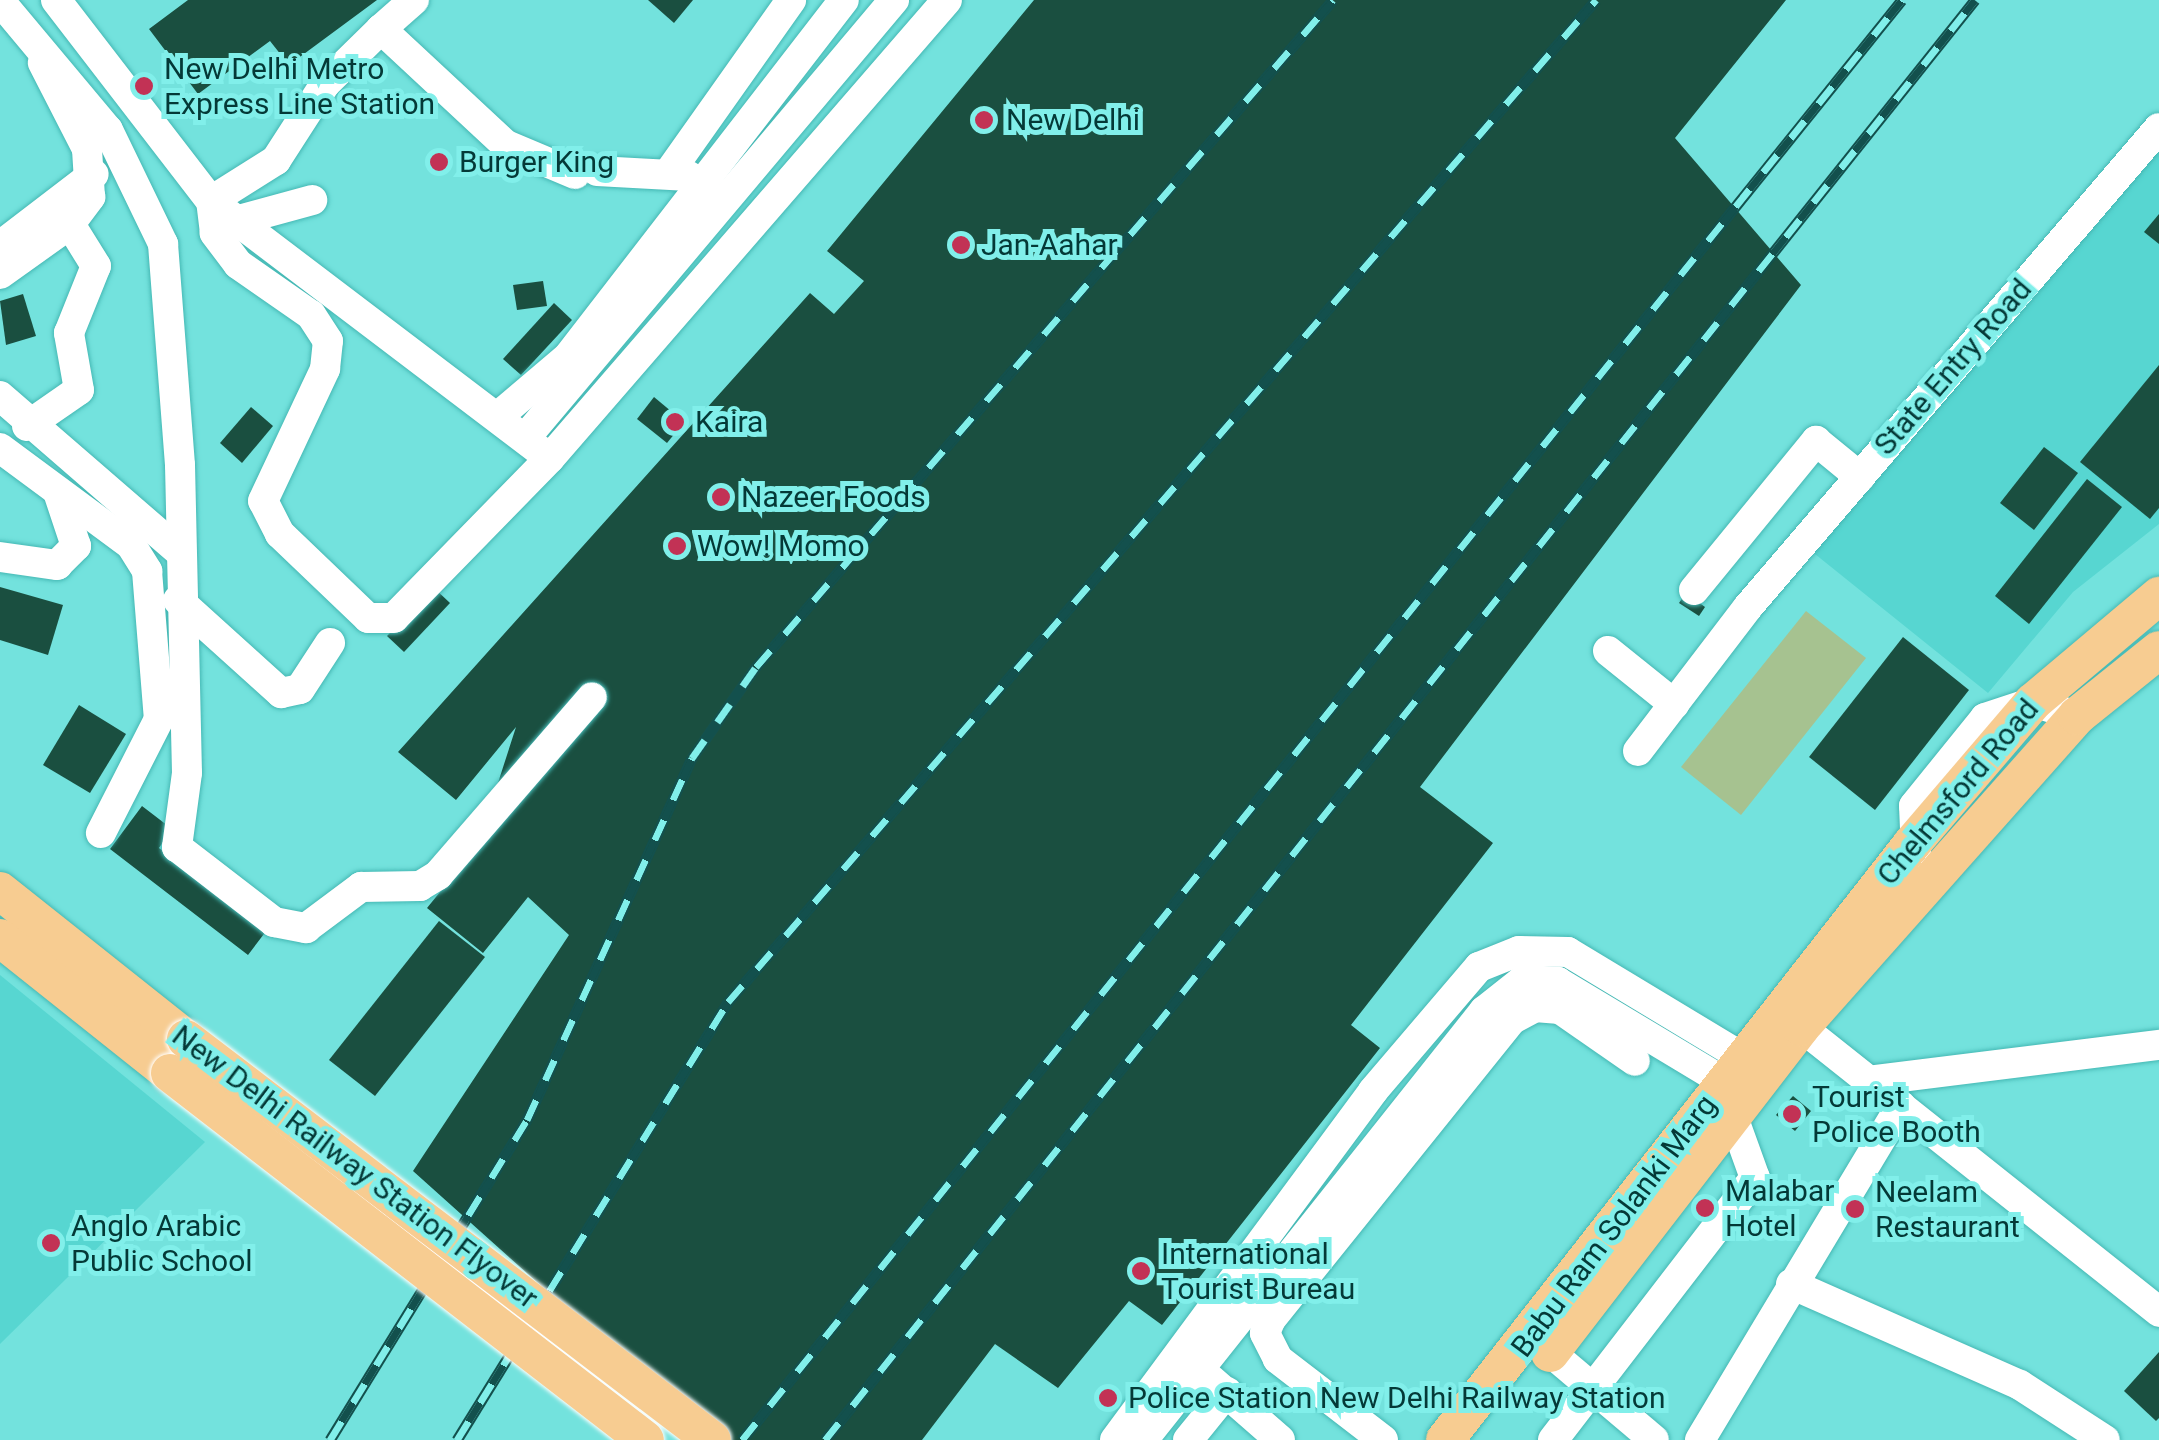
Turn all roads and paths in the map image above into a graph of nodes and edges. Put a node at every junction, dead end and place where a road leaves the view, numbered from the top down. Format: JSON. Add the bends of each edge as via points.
{"nodes":[{"id":1,"x":56,"y":0,"type":"edge"},
{"id":2,"x":414,"y":0,"type":"edge"},
{"id":3,"x":791,"y":0,"type":"edge"},
{"id":4,"x":844,"y":0,"type":"edge"},
{"id":5,"x":894,"y":0,"type":"edge"},
{"id":6,"x":947,"y":0,"type":"edge"},
{"id":7,"x":0,"y":1,"type":"edge"},
{"id":8,"x":382,"y":29,"type":"junction"},
{"id":9,"x":38,"y":51,"type":"junction"},
{"id":10,"x":2159,"y":128,"type":"edge"},
{"id":11,"x":94,"y":174,"type":"junction"},
{"id":12,"x":668,"y":174,"type":"junction"},
{"id":13,"x":699,"y":177,"type":"junction"},
{"id":14,"x":312,"y":200,"type":"dead end"},
{"id":15,"x":212,"y":201,"type":"junction"},
{"id":16,"x":239,"y":220,"type":"junction"},
{"id":17,"x":70,"y":224,"type":"junction"},
{"id":18,"x":0,"y":246,"type":"edge"},
{"id":19,"x":0,"y":274,"type":"edge"},
{"id":20,"x":0,"y":396,"type":"edge"},
{"id":21,"x":502,"y":413,"type":"junction"},
{"id":22,"x":27,"y":426,"type":"junction"},
{"id":23,"x":527,"y":436,"type":"junction"},
{"id":24,"x":0,"y":448,"type":"edge"},
{"id":25,"x":550,"y":458,"type":"junction"},
{"id":26,"x":1860,"y":477,"type":"junction"},
{"id":27,"x":56,"y":489,"type":"junction"},
{"id":28,"x":180,"y":552,"type":"junction"},
{"id":29,"x":0,"y":557,"type":"edge"},
{"id":30,"x":1694,"y":590,"type":"dead end"},
{"id":31,"x":2159,"y":596,"type":"edge"},
{"id":32,"x":178,"y":600,"type":"junction"},
{"id":33,"x":330,"y":643,"type":"dead end"},
{"id":34,"x":2159,"y":650,"type":"edge"},
{"id":35,"x":1608,"y":651,"type":"dead end"},
{"id":36,"x":592,"y":697,"type":"dead end"},
{"id":37,"x":2032,"y":702,"type":"junction"},
{"id":38,"x":1674,"y":704,"type":"junction"},
{"id":39,"x":2078,"y":716,"type":"junction"},
{"id":40,"x":1638,"y":751,"type":"dead end"},
{"id":41,"x":101,"y":833,"type":"dead end"},
{"id":42,"x":1911,"y":844,"type":"junction"},
{"id":43,"x":1932,"y":882,"type":"junction"},
{"id":44,"x":0,"y":891,"type":"edge"},
{"id":45,"x":0,"y":938,"type":"edge"},
{"id":46,"x":1672,"y":1013,"type":"junction"},
{"id":47,"x":1790,"y":1018,"type":"junction"},
{"id":48,"x":2159,"y":1045,"type":"edge"},
{"id":49,"x":1645,"y":1050,"type":"junction"},
{"id":50,"x":1741,"y":1080,"type":"junction"},
{"id":51,"x":1868,"y":1081,"type":"junction"},
{"id":52,"x":1900,"y":1106,"type":"junction"},
{"id":53,"x":1792,"y":1284,"type":"junction"},
{"id":54,"x":2159,"y":1312,"type":"edge"},
{"id":55,"x":1550,"y":1352,"type":"junction"},
{"id":56,"x":1189,"y":1360,"type":"junction"},
{"id":57,"x":1592,"y":1388,"type":"junction"},
{"id":58,"x":1241,"y":1413,"type":"edge"},
{"id":59,"x":2071,"y":1430,"type":"edge"},
{"id":60,"x":645,"y":1440,"type":"edge"},
{"id":61,"x":712,"y":1440,"type":"edge"},
{"id":62,"x":1115,"y":1440,"type":"edge"},
{"id":63,"x":1143,"y":1440,"type":"edge"},
{"id":64,"x":1188,"y":1440,"type":"edge"},
{"id":65,"x":1213,"y":1440,"type":"edge"},
{"id":66,"x":1280,"y":1440,"type":"edge"},
{"id":67,"x":1383,"y":1440,"type":"edge"},
{"id":68,"x":1445,"y":1440,"type":"edge"},
{"id":69,"x":1477,"y":1440,"type":"edge"},
{"id":70,"x":1553,"y":1440,"type":"edge"},
{"id":71,"x":1654,"y":1440,"type":"edge"},
{"id":72,"x":1700,"y":1440,"type":"edge"},
{"id":73,"x":2106,"y":1440,"type":"edge"}],
"edges":[{"from":1,"to":15,"type":"street"},
{"from":2,"to":8,"type":"street"},
{"from":3,"to":12,"type":"street"},
{"from":4,"to":13,"type":"street"},
{"from":5,"to":23,"type":"street"},
{"from":6,"to":25,"type":"street"},
{"from":7,"to":9,"type":"street"},
{"from":8,"to":12,"type":"street","via":[[506,145],[586,172]]},
{"from":8,"to":15,"type":"street","via":[[324,84],[276,160]]},
{"from":9,"to":11,"type":"street"},
{"from":9,"to":28,"type":"street","via":[[108,130],[164,244]]},
{"from":10,"to":26,"type":"street","name":"State Entry Road"},
{"from":11,"to":17,"type":"street"},
{"from":11,"to":18,"type":"street"},
{"from":12,"to":13,"type":"street"},
{"from":13,"to":21,"type":"street","via":[[568,357]]},
{"from":14,"to":16,"type":"street"},
{"from":15,"to":16,"type":"street"},
{"from":15,"to":25,"type":"street","via":[[215,233],[238,264],[311,315],[328,341],[325,369],[263,500],[280,534],[368,618],[394,618]]},
{"from":16,"to":21,"type":"street"},
{"from":17,"to":19,"type":"street"},
{"from":17,"to":22,"type":"street","via":[[96,266],[69,333],[79,390]]},
{"from":20,"to":22,"type":"street"},
{"from":21,"to":23,"type":"street"},
{"from":22,"to":28,"type":"street"},
{"from":23,"to":25,"type":"street"},
{"from":24,"to":27,"type":"street"},
{"from":26,"to":30,"type":"street","via":[[1816,441]]},
{"from":26,"to":38,"type":"street","name":"State Entry Road"},
{"from":27,"to":29,"type":"street","via":[[76,546],[57,566]]},
{"from":27,"to":41,"type":"street","via":[[131,545],[148,571],[159,719]]},
{"from":28,"to":32,"type":"street"},
{"from":31,"to":37,"type":"main road","name":"Chelmsford Road"},
{"from":32,"to":33,"type":"street","via":[[281,693],[300,689]]},
{"from":32,"to":36,"type":"street","via":[[187,773],[177,846],[291,930],[360,887],[420,886],[438,875]]},
{"from":34,"to":39,"type":"main road","name":"Chelmsford Road"},
{"from":35,"to":38,"type":"street"},
{"from":37,"to":39,"type":"street"},
{"from":37,"to":42,"type":"main road","name":"Chelmsford Road"},
{"from":38,"to":40,"type":"street","name":"State Entry Road"},
{"from":39,"to":43,"type":"main road","name":"Chelmsford Road"},
{"from":42,"to":43,"type":"street"},
{"from":42,"to":47,"type":"main road","name":"Chelmsford Road"},
{"from":43,"to":47,"type":"main road","name":"Chelmsford Road"},
{"from":44,"to":61,"type":"main road","name":"New Delhi Railway Station Flyover","bridge":true},
{"from":45,"to":60,"type":"main road","name":"New Delhi Railway Station Flyover","bridge":true},
{"from":46,"to":49,"type":"street"},
{"from":46,"to":50,"type":"street"},
{"from":46,"to":56,"type":"street","via":[[1568,952],[1519,951],[1479,967]]},
{"from":47,"to":50,"type":"main road","name":"Babu Ram Solanki Marg"},
{"from":47,"to":51,"type":"street"},
{"from":48,"to":51,"type":"street"},
{"from":49,"to":50,"type":"street"},
{"from":49,"to":56,"type":"street","via":[[1558,982],[1522,980],[1503,992]]},
{"from":49,"to":67,"type":"street","via":[[1560,1010],[1535,1007],[1511,1020],[1271,1319],[1264,1333],[1278,1359]]},
{"from":50,"to":55,"type":"main road","name":"Babu Ram Solanki Marg"},
{"from":50,"to":57,"type":"street","via":[[1755,1178]]},
{"from":50,"to":68,"type":"main road","name":"Babu Ram Solanki Marg"},
{"from":51,"to":52,"type":"street"},
{"from":52,"to":53,"type":"street"},
{"from":52,"to":54,"type":"street"},
{"from":53,"to":59,"type":"street"},
{"from":53,"to":72,"type":"street"},
{"from":55,"to":57,"type":"street"},
{"from":55,"to":69,"type":"main road","name":"Babu Ram Solanki Marg"},
{"from":56,"to":58,"type":"street"},
{"from":56,"to":62,"type":"street"},
{"from":56,"to":63,"type":"street"},
{"from":57,"to":70,"type":"street"},
{"from":57,"to":71,"type":"street"},
{"from":58,"to":64,"type":"street"},
{"from":58,"to":65,"type":"street"},
{"from":58,"to":66,"type":"street"},
{"from":59,"to":73,"type":"street"}]}
